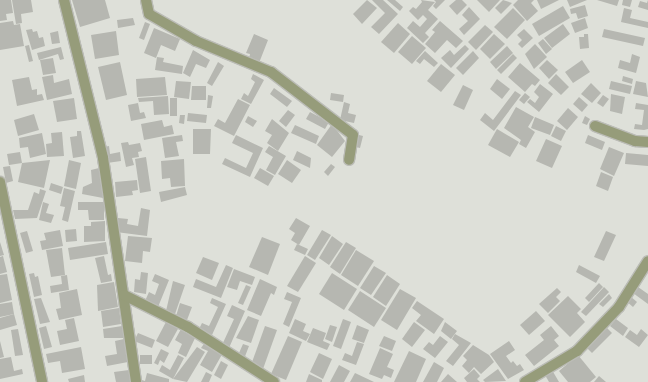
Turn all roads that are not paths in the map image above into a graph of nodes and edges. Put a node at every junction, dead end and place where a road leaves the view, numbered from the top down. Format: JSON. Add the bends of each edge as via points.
{"nodes":[{"id":1,"x":64,"y":0,"type":"edge"},
{"id":2,"x":146,"y":0,"type":"edge"},
{"id":3,"x":595,"y":126,"type":"dead end"},
{"id":4,"x":648,"y":142,"type":"edge"},
{"id":5,"x":349,"y":160,"type":"dead end"},
{"id":6,"x":0,"y":182,"type":"edge"},
{"id":7,"x":648,"y":261,"type":"edge"},
{"id":8,"x":124,"y":295,"type":"junction"},
{"id":9,"x":42,"y":382,"type":"edge"},
{"id":10,"x":136,"y":382,"type":"edge"},
{"id":11,"x":274,"y":382,"type":"edge"},
{"id":12,"x":525,"y":382,"type":"edge"}],
"edges":[{"from":1,"to":8,"type":"street","via":[[103,158]]},
{"from":2,"to":5,"type":"street","via":[[150,14],[196,41],[271,72],[353,135]]},
{"from":3,"to":4,"type":"street","via":[[635,141]]},
{"from":6,"to":9,"type":"street"},
{"from":7,"to":12,"type":"street","via":[[619,308],[576,352]]},
{"from":8,"to":10,"type":"street"},
{"from":8,"to":11,"type":"street","via":[[188,327]]}]}
